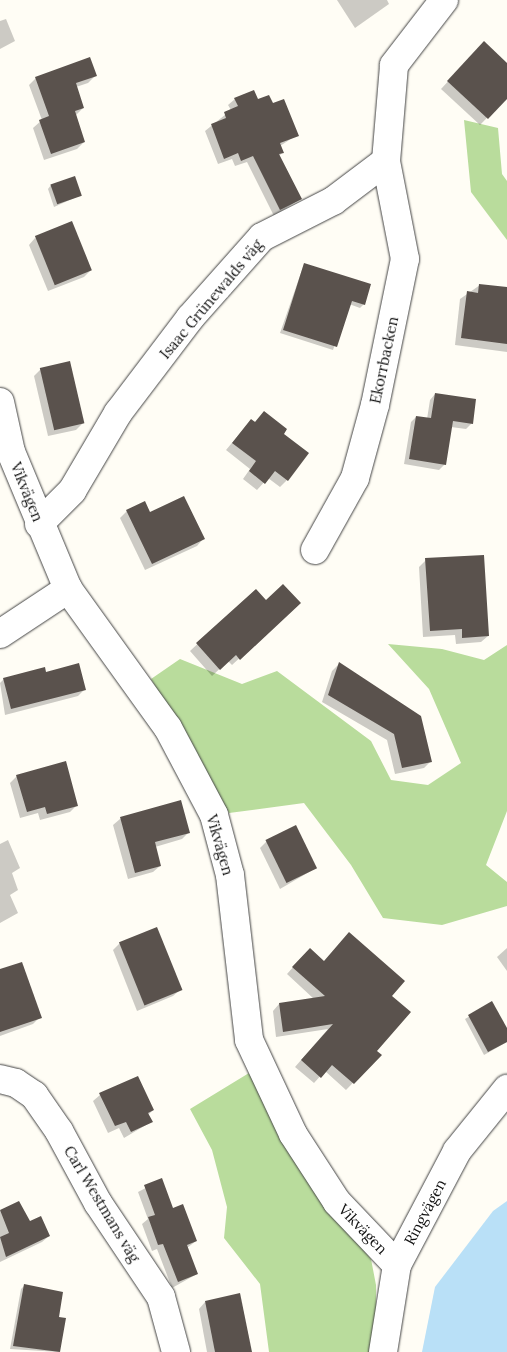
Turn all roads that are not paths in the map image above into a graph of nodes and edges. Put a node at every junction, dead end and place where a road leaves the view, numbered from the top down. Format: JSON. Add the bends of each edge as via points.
{"nodes":[{"id":1,"x":444,"y":0,"type":"edge"},
{"id":2,"x":386,"y":161,"type":"junction"},
{"id":3,"x":0,"y":402,"type":"edge"},
{"id":4,"x":39,"y":524,"type":"junction"},
{"id":5,"x":315,"y":550,"type":"dead end"},
{"id":6,"x":68,"y":589,"type":"junction"},
{"id":7,"x":0,"y":634,"type":"edge"},
{"id":8,"x":0,"y":1079,"type":"edge"},
{"id":9,"x":507,"y":1089,"type":"edge"},
{"id":10,"x":397,"y":1265,"type":"junction"},
{"id":11,"x":176,"y":1352,"type":"edge"},
{"id":12,"x":383,"y":1352,"type":"edge"}],
"edges":[{"from":1,"to":2,"type":"street","via":[[394,65]]},
{"from":2,"to":4,"type":"street","name":"Isaac Grünewalds väg","via":[[333,201],[262,237],[190,318],[118,414],[72,491]]},
{"from":2,"to":5,"type":"street","name":"Ekorrbacken","via":[[406,259],[356,478]]},
{"from":3,"to":4,"type":"street","name":"Vikvägen","via":[[11,452]]},
{"from":4,"to":6,"type":"street","name":"Vikvägen"},
{"from":6,"to":7,"type":"street"},
{"from":6,"to":10,"type":"street","name":"Vikvägen","via":[[168,728],[214,816],[230,875],[249,1040],[292,1134],[337,1202]]},
{"from":8,"to":11,"type":"street","name":"Carl Westmans väg","via":[[16,1083],[34,1095],[58,1131],[98,1203],[160,1297]]},
{"from":9,"to":10,"type":"street","name":"Ringvägen","via":[[457,1151]]},
{"from":10,"to":12,"type":"street","name":"Ringvägen"}]}
